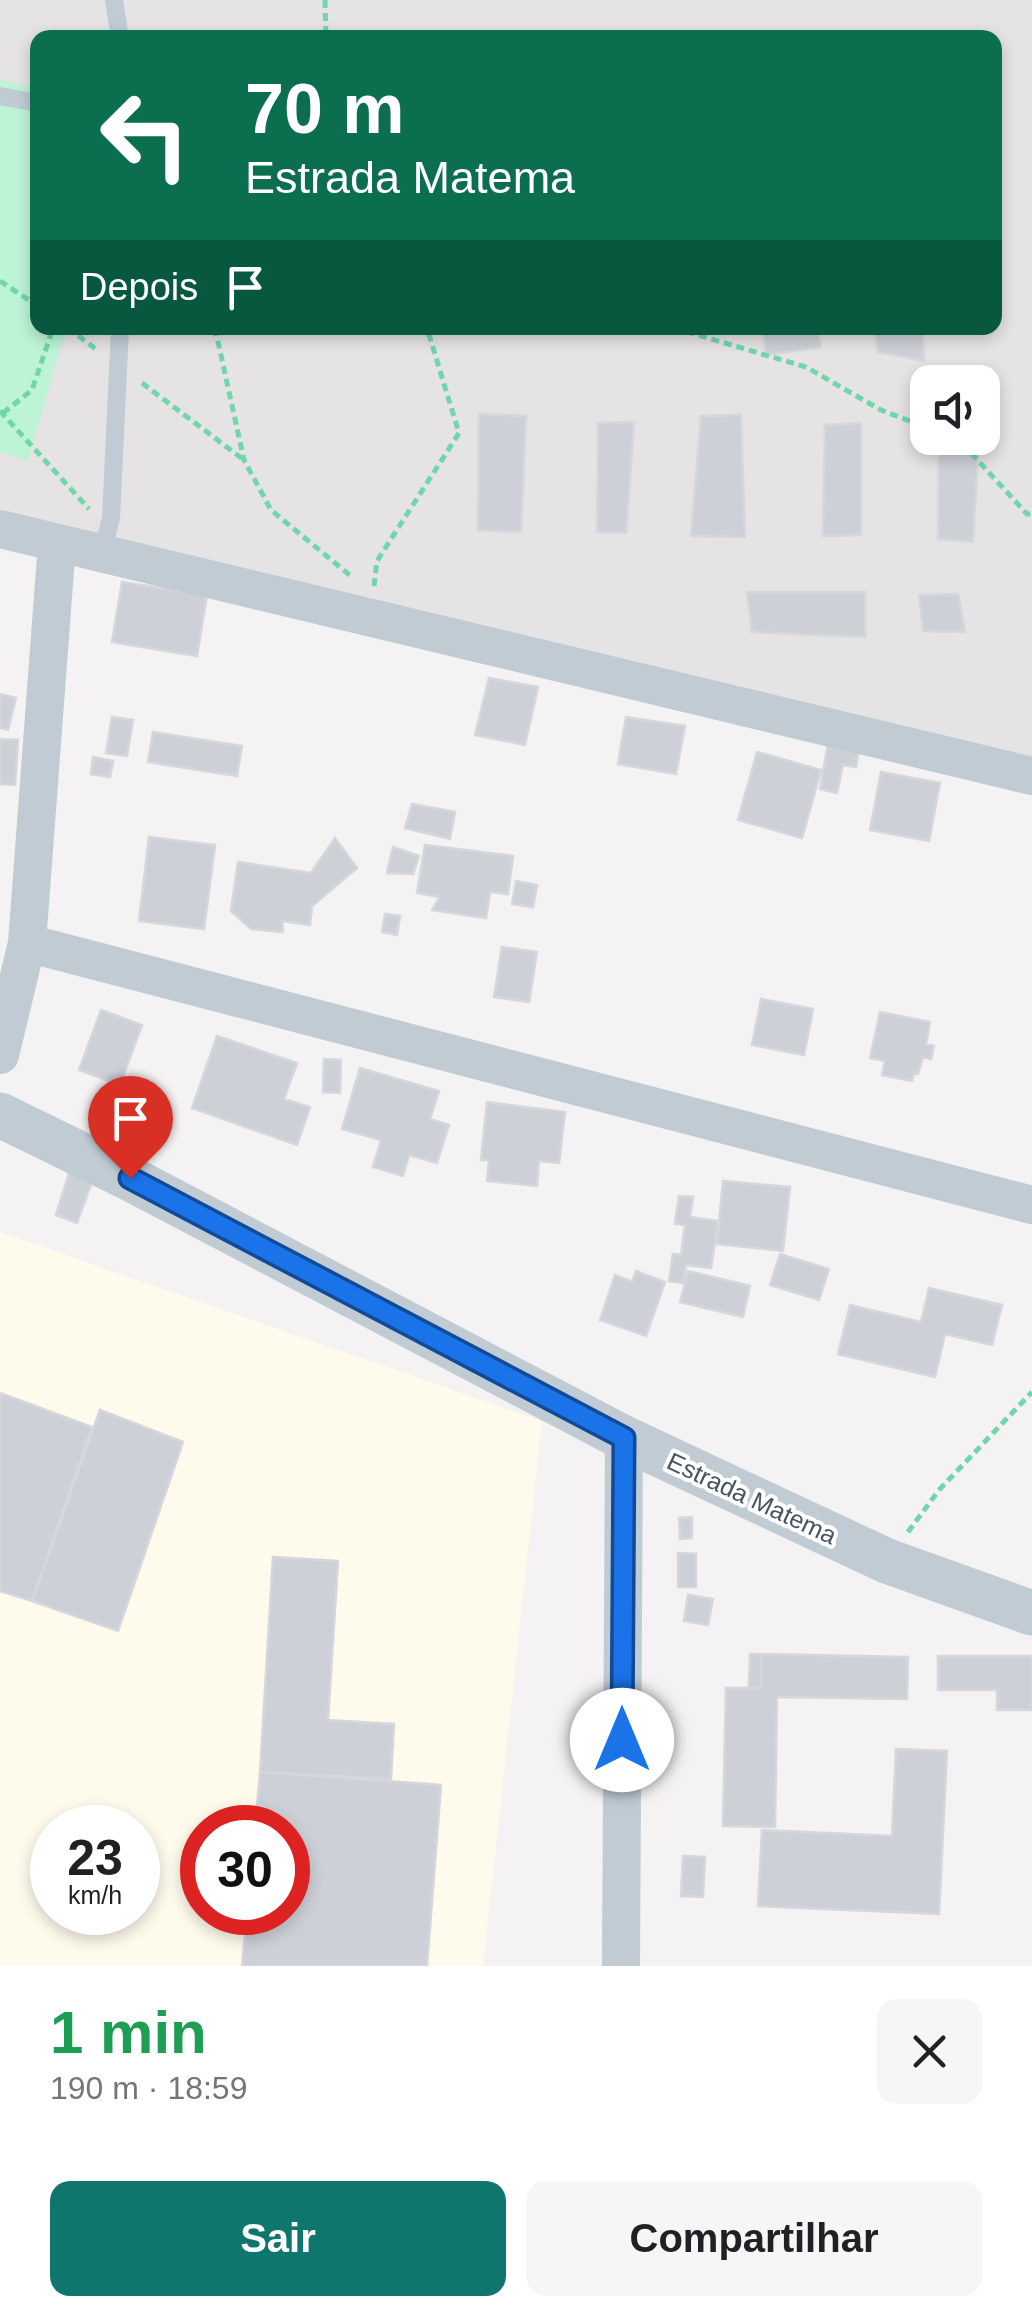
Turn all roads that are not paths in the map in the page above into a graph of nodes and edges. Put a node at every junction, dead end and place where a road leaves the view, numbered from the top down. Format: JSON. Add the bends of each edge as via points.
{"nodes":[{"id":1,"x":114,"y":0,"type":"edge"},
{"id":2,"x":119,"y":30,"type":"edge"},
{"id":3,"x":0,"y":96,"type":"edge"},
{"id":4,"x":30,"y":102,"type":"edge"},
{"id":5,"x":120,"y":335,"type":"edge"},
{"id":6,"x":0,"y":530,"type":"edge"},
{"id":7,"x":106,"y":541,"type":"junction"},
{"id":8,"x":57,"y":543,"type":"junction"},
{"id":9,"x":1032,"y":776,"type":"edge"},
{"id":10,"x":27,"y":943,"type":"junction"},
{"id":11,"x":0,"y":1055,"type":"edge"},
{"id":12,"x":0,"y":1115,"type":"edge"},
{"id":13,"x":1032,"y":1206,"type":"edge"},
{"id":14,"x":624,"y":1438,"type":"junction"},
{"id":15,"x":1032,"y":1613,"type":"edge"},
{"id":16,"x":621,"y":1966,"type":"edge"}],
"edges":[{"from":1,"to":2,"type":"lane"},
{"from":3,"to":4,"type":"lane"},
{"from":5,"to":7,"type":"lane"},
{"from":6,"to":8,"type":"street"},
{"from":7,"to":8,"type":"street"},
{"from":7,"to":9,"type":"street"},
{"from":8,"to":10,"type":"street"},
{"from":10,"to":11,"type":"street"},
{"from":10,"to":13,"type":"street"},
{"from":12,"to":14,"type":"street","name":"Estrada Matema"},
{"from":14,"to":15,"type":"street","name":"Estrada Matema","via":[[886,1561]]},
{"from":14,"to":16,"type":"street"}]}
